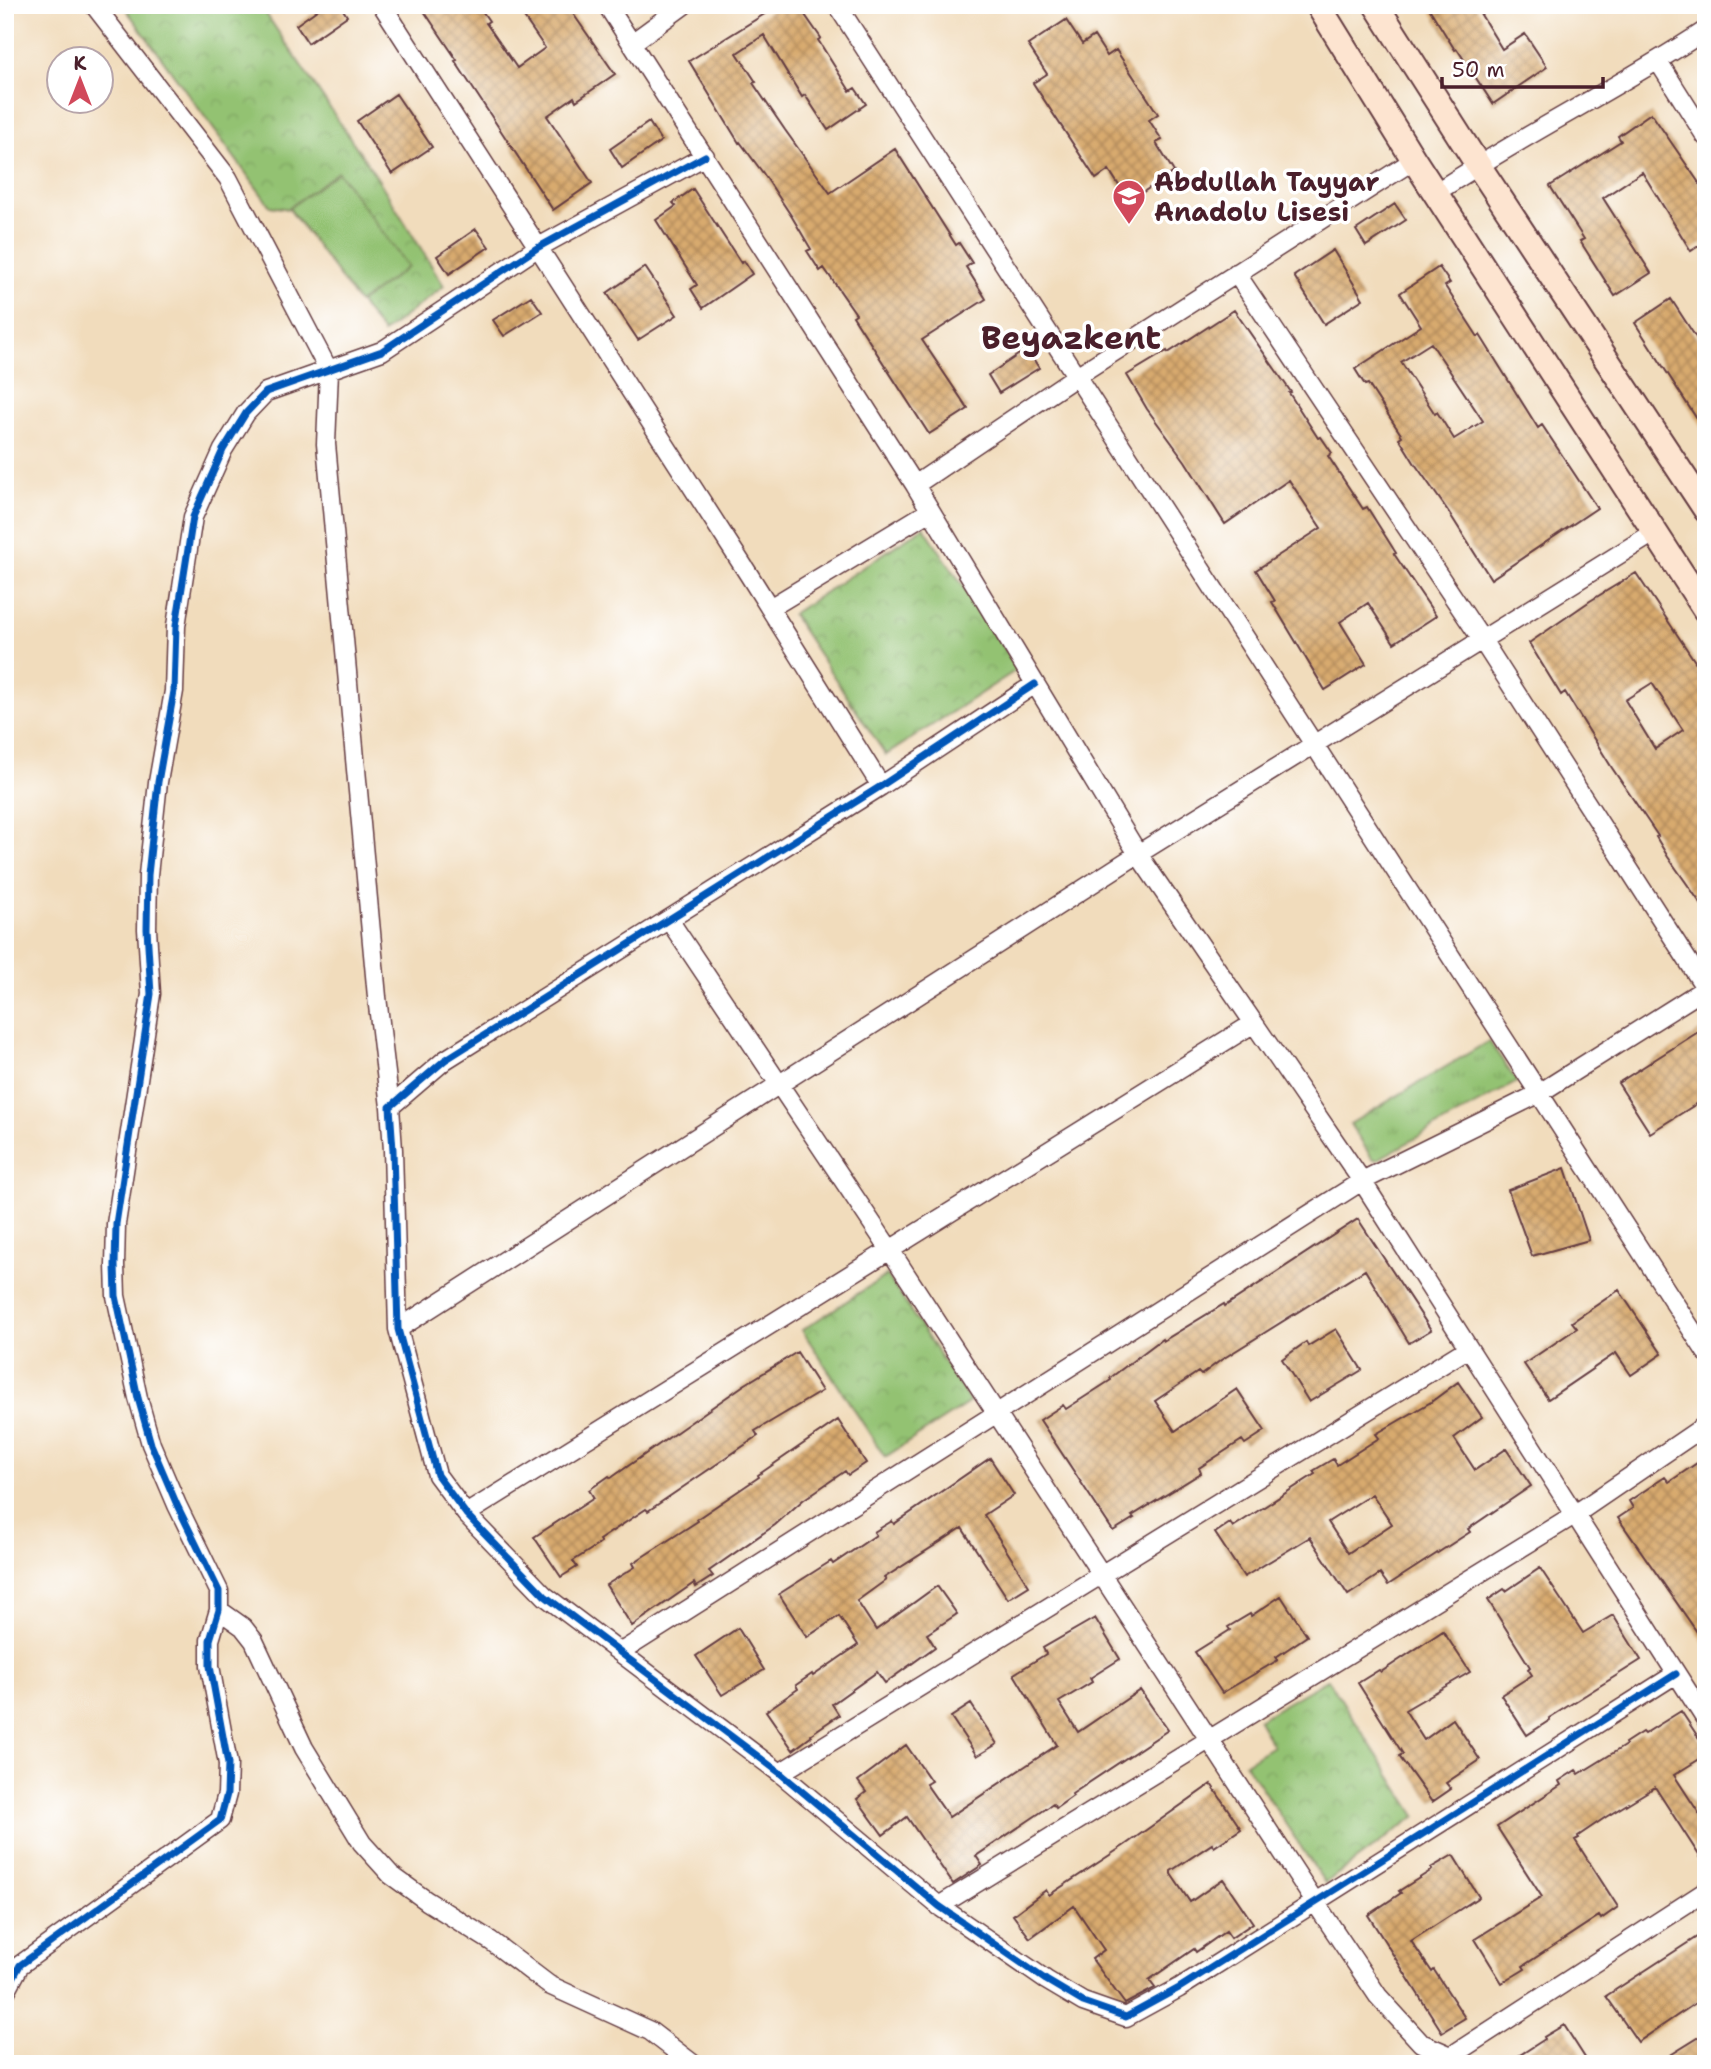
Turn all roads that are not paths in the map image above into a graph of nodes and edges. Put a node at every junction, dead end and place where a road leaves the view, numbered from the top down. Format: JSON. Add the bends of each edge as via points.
{"nodes":[{"id":1,"x":94,"y":5,"type":"edge"},
{"id":2,"x":382,"y":5,"type":"edge"},
{"id":3,"x":607,"y":5,"type":"edge"},
{"id":4,"x":684,"y":5,"type":"edge"},
{"id":5,"x":837,"y":5,"type":"edge"},
{"id":6,"x":1318,"y":5,"type":"edge"},
{"id":7,"x":1376,"y":5,"type":"edge"},
{"id":8,"x":1706,"y":30,"type":"edge"},
{"id":9,"x":632,"y":43,"type":"junction"},
{"id":10,"x":1658,"y":61,"type":"junction"},
{"id":11,"x":1706,"y":137,"type":"edge"},
{"id":12,"x":705,"y":156,"type":"junction"},
{"id":13,"x":1413,"y":160,"type":"junction"},
{"id":14,"x":1478,"y":165,"type":"junction"},
{"id":15,"x":1435,"y":193,"type":"junction"},
{"id":16,"x":537,"y":248,"type":"junction"},
{"id":17,"x":1237,"y":273,"type":"junction"},
{"id":18,"x":329,"y":371,"type":"junction"},
{"id":19,"x":1074,"y":377,"type":"junction"},
{"id":20,"x":915,"y":485,"type":"junction"},
{"id":21,"x":1706,"y":510,"type":"edge"},
{"id":22,"x":930,"y":511,"type":"junction"},
{"id":23,"x":1655,"y":532,"type":"junction"},
{"id":24,"x":770,"y":608,"type":"junction"},
{"id":25,"x":1706,"y":611,"type":"edge"},
{"id":26,"x":1482,"y":640,"type":"junction"},
{"id":27,"x":1035,"y":684,"type":"junction"},
{"id":28,"x":1313,"y":745,"type":"junction"},
{"id":29,"x":881,"y":786,"type":"junction"},
{"id":30,"x":1138,"y":854,"type":"junction"},
{"id":31,"x":669,"y":920,"type":"junction"},
{"id":32,"x":1706,"y":988,"type":"edge"},
{"id":33,"x":1254,"y":1023,"type":"junction"},
{"id":34,"x":779,"y":1085,"type":"junction"},
{"id":35,"x":1538,"y":1094,"type":"junction"},
{"id":36,"x":390,"y":1108,"type":"junction"},
{"id":37,"x":1362,"y":1181,"type":"junction"},
{"id":38,"x":890,"y":1250,"type":"junction"},
{"id":39,"x":398,"y":1329,"type":"junction"},
{"id":40,"x":1467,"y":1349,"type":"junction"},
{"id":41,"x":1706,"y":1352,"type":"edge"},
{"id":42,"x":996,"y":1414,"type":"junction"},
{"id":43,"x":1706,"y":1425,"type":"edge"},
{"id":44,"x":466,"y":1514,"type":"junction"},
{"id":45,"x":1574,"y":1515,"type":"junction"},
{"id":46,"x":1101,"y":1575,"type":"junction"},
{"id":47,"x":219,"y":1610,"type":"junction"},
{"id":48,"x":621,"y":1652,"type":"junction"},
{"id":49,"x":1676,"y":1674,"type":"junction"},
{"id":50,"x":1706,"y":1720,"type":"edge"},
{"id":51,"x":1208,"y":1740,"type":"junction"},
{"id":52,"x":780,"y":1773,"type":"junction"},
{"id":53,"x":1706,"y":1891,"type":"edge"},
{"id":54,"x":1315,"y":1902,"type":"junction"},
{"id":55,"x":939,"y":1906,"type":"junction"},
{"id":56,"x":5,"y":1993,"type":"edge"},
{"id":57,"x":1454,"y":2060,"type":"edge"},
{"id":58,"x":694,"y":2064,"type":"edge"}],
"edges":[{"from":1,"to":18,"type":"street","via":[[228,178]]},
{"from":2,"to":16,"type":"street"},
{"from":3,"to":9,"type":"street"},
{"from":4,"to":9,"type":"street"},
{"from":5,"to":19,"type":"street"},
{"from":6,"to":13,"type":"street"},
{"from":7,"to":14,"type":"street"},
{"from":8,"to":10,"type":"street"},
{"from":9,"to":12,"type":"street"},
{"from":10,"to":11,"type":"street"},
{"from":10,"to":14,"type":"street"},
{"from":12,"to":16,"type":"street"},
{"from":12,"to":20,"type":"street"},
{"from":13,"to":15,"type":"street"},
{"from":13,"to":17,"type":"street"},
{"from":14,"to":15,"type":"street"},
{"from":14,"to":21,"type":"street"},
{"from":15,"to":23,"type":"street"},
{"from":16,"to":18,"type":"street","via":[[382,351]]},
{"from":16,"to":24,"type":"street"},
{"from":17,"to":19,"type":"street"},
{"from":17,"to":26,"type":"street"},
{"from":18,"to":36,"type":"street","via":[[326,444]]},
{"from":18,"to":47,"type":"street","via":[[266,392],[246,413],[223,450],[194,517],[176,626],[174,691],[148,875],[151,994],[116,1224],[116,1296],[138,1398],[151,1444],[219,1591]]},
{"from":19,"to":20,"type":"street"},
{"from":19,"to":28,"type":"street"},
{"from":20,"to":22,"type":"street"},
{"from":22,"to":24,"type":"street"},
{"from":22,"to":27,"type":"street"},
{"from":23,"to":25,"type":"street"},
{"from":23,"to":26,"type":"street"},
{"from":24,"to":29,"type":"street"},
{"from":26,"to":28,"type":"street"},
{"from":26,"to":32,"type":"street"},
{"from":27,"to":29,"type":"street"},
{"from":27,"to":30,"type":"street"},
{"from":28,"to":30,"type":"street"},
{"from":28,"to":35,"type":"street"},
{"from":29,"to":31,"type":"street"},
{"from":30,"to":33,"type":"street"},
{"from":30,"to":34,"type":"street"},
{"from":31,"to":34,"type":"street"},
{"from":31,"to":36,"type":"street","via":[[445,1060]]},
{"from":32,"to":35,"type":"street"},
{"from":33,"to":37,"type":"street"},
{"from":33,"to":38,"type":"street"},
{"from":34,"to":38,"type":"street"},
{"from":34,"to":39,"type":"street"},
{"from":35,"to":37,"type":"street"},
{"from":35,"to":41,"type":"street"},
{"from":36,"to":39,"type":"street"},
{"from":37,"to":40,"type":"street"},
{"from":37,"to":42,"type":"street"},
{"from":38,"to":42,"type":"street"},
{"from":38,"to":44,"type":"street"},
{"from":39,"to":44,"type":"street","via":[[437,1475]]},
{"from":40,"to":45,"type":"street"},
{"from":40,"to":46,"type":"street"},
{"from":42,"to":46,"type":"street"},
{"from":42,"to":48,"type":"street"},
{"from":43,"to":45,"type":"street"},
{"from":44,"to":48,"type":"street","via":[[545,1596]]},
{"from":45,"to":49,"type":"street"},
{"from":45,"to":51,"type":"street"},
{"from":46,"to":51,"type":"street"},
{"from":46,"to":52,"type":"street"},
{"from":47,"to":56,"type":"street","via":[[210,1640],[210,1666],[228,1764],[220,1820],[20,1965]]},
{"from":47,"to":58,"type":"street","via":[[254,1641],[304,1748],[362,1843],[391,1875],[549,1985],[650,2031]]},
{"from":48,"to":52,"type":"street"},
{"from":49,"to":50,"type":"street"},
{"from":49,"to":54,"type":"street"},
{"from":51,"to":54,"type":"street"},
{"from":51,"to":55,"type":"street"},
{"from":52,"to":55,"type":"street"},
{"from":53,"to":57,"type":"street"},
{"from":54,"to":55,"type":"street","via":[[1126,2017],[1083,2002],[1045,1980]]},
{"from":54,"to":57,"type":"street","via":[[1378,1996],[1422,2043]]}]}
